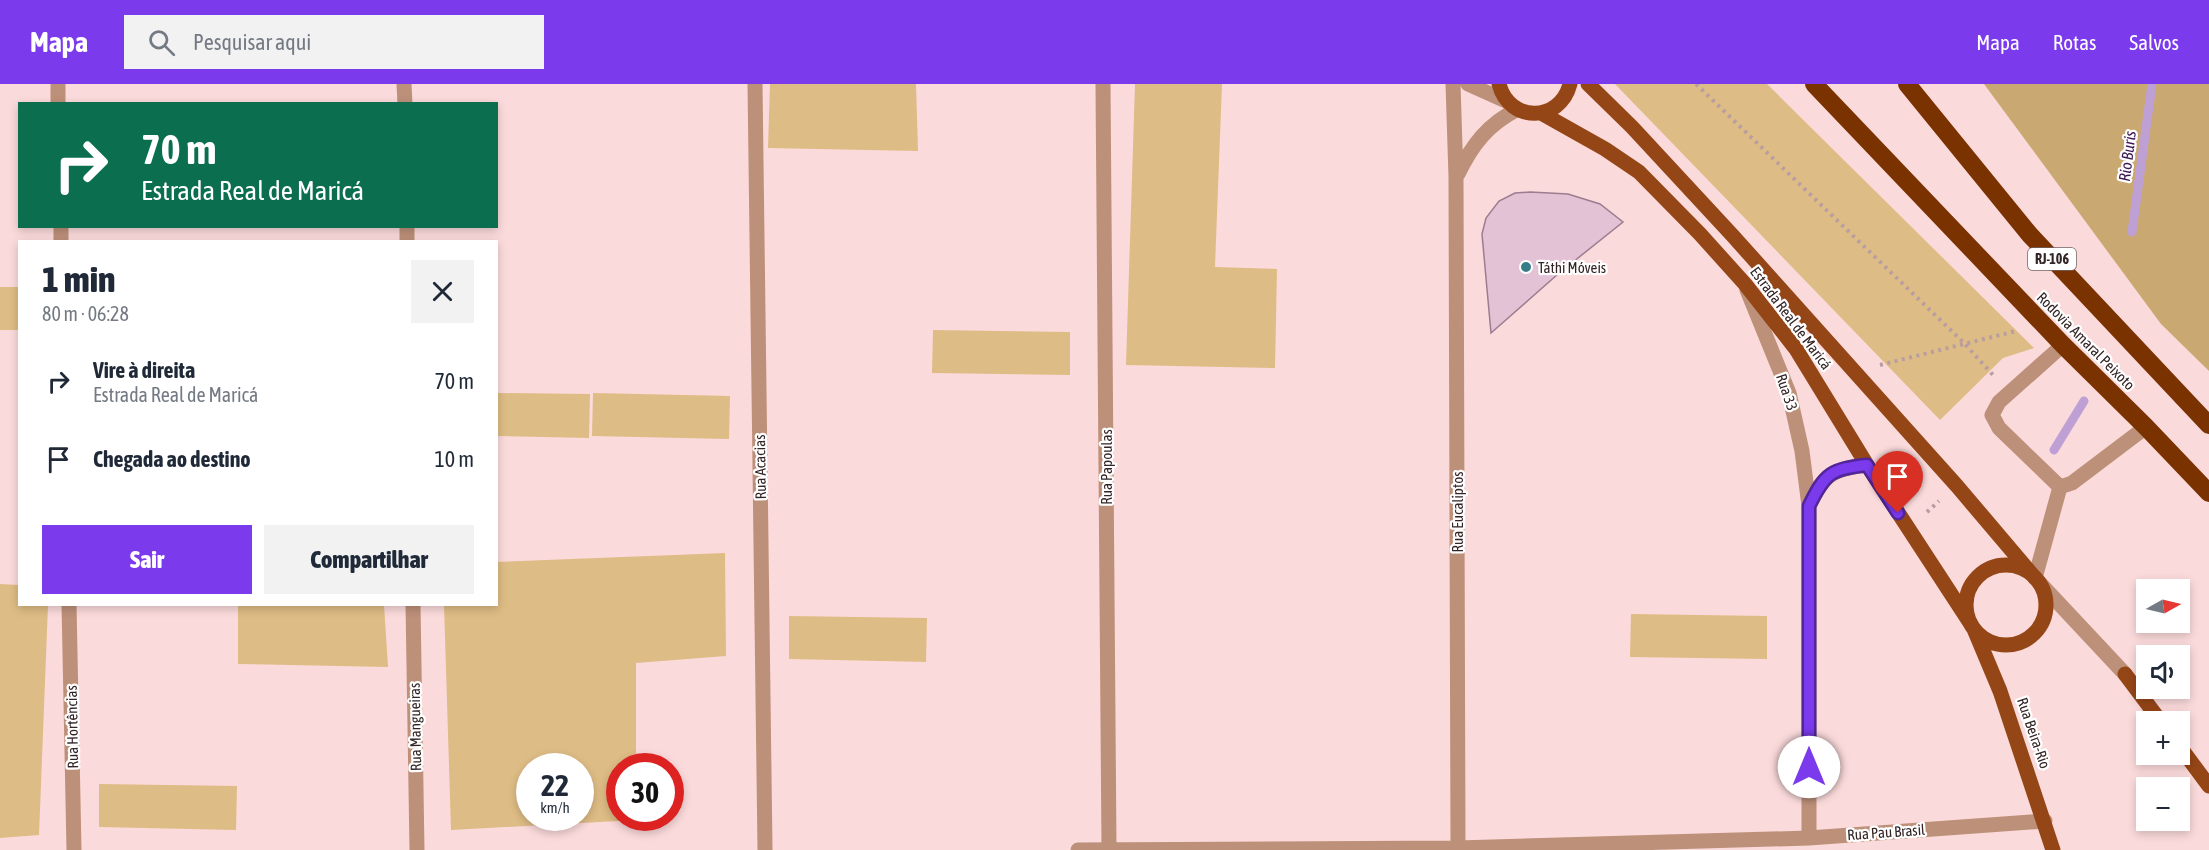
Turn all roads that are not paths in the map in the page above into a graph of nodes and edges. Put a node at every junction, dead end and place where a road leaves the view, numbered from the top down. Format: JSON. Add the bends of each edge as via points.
{"nodes":[{"id":1,"x":58,"y":84,"type":"edge"},
{"id":2,"x":404,"y":84,"type":"edge"},
{"id":3,"x":755,"y":84,"type":"edge"},
{"id":4,"x":1103,"y":84,"type":"edge"},
{"id":5,"x":1453,"y":84,"type":"edge"},
{"id":6,"x":1468,"y":84,"type":"edge"},
{"id":7,"x":1499,"y":84,"type":"edge"},
{"id":8,"x":1570,"y":84,"type":"edge"},
{"id":9,"x":1588,"y":84,"type":"edge"},
{"id":10,"x":1814,"y":84,"type":"edge"},
{"id":11,"x":1907,"y":84,"type":"edge"},
{"id":12,"x":58,"y":102,"type":"edge"},
{"id":13,"x":405,"y":102,"type":"edge"},
{"id":14,"x":1513,"y":106,"type":"junction"},
{"id":15,"x":1541,"y":113,"type":"junction"},
{"id":16,"x":1456,"y":177,"type":"junction"},
{"id":17,"x":1744,"y":285,"type":"junction"},
{"id":18,"x":2063,"y":345,"type":"junction"},
{"id":19,"x":2209,"y":425,"type":"edge"},
{"id":20,"x":2146,"y":427,"type":"junction"},
{"id":21,"x":1867,"y":465,"type":"junction"},
{"id":22,"x":2060,"y":487,"type":"junction"},
{"id":23,"x":2209,"y":493,"type":"edge"},
{"id":24,"x":1809,"y":506,"type":"junction"},
{"id":25,"x":2035,"y":578,"type":"junction"},
{"id":26,"x":69,"y":606,"type":"edge"},
{"id":27,"x":413,"y":606,"type":"edge"},
{"id":28,"x":1974,"y":629,"type":"junction"},
{"id":29,"x":2125,"y":674,"type":"joint"},
{"id":30,"x":2153,"y":711,"type":"edge"},
{"id":31,"x":2190,"y":760,"type":"edge"},
{"id":32,"x":2209,"y":786,"type":"edge"},
{"id":33,"x":2045,"y":821,"type":"junction"},
{"id":34,"x":1809,"y":838,"type":"junction"},
{"id":35,"x":1458,"y":848,"type":"junction"},
{"id":36,"x":1109,"y":849,"type":"edge"},
{"id":37,"x":74,"y":850,"type":"edge"},
{"id":38,"x":417,"y":850,"type":"edge"},
{"id":39,"x":765,"y":850,"type":"edge"},
{"id":40,"x":1078,"y":850,"type":"edge"},
{"id":41,"x":2053,"y":850,"type":"edge"}],
"edges":[{"from":1,"to":12,"type":"street"},
{"from":2,"to":13,"type":"street"},
{"from":3,"to":39,"type":"street","name":"Rua Acacias"},
{"from":4,"to":36,"type":"street","name":"Rua Papoulas"},
{"from":5,"to":16,"type":"street","name":"Rua Eucaliptos"},
{"from":6,"to":14,"type":"street"},
{"from":7,"to":14,"type":"main road"},
{"from":8,"to":15,"type":"main road","via":[[1559,105]]},
{"from":9,"to":25,"type":"main road","name":"Estrada Real de Maricá","via":[[1725,227]]},
{"from":10,"to":18,"type":"highway","name":"Rodovia Amaral Peixoto"},
{"from":11,"to":19,"type":"highway","name":"Rodovia Amaral Peixoto","number":"RJ-106","via":[[2030,235]]},
{"from":14,"to":15,"type":"main road","name":"Estrada Real de Maricá"},
{"from":14,"to":16,"type":"street","name":"Rua Eucaliptos","via":[[1478,138]]},
{"from":15,"to":17,"type":"main road","name":"Estrada Real de Maricá","via":[[1639,172]]},
{"from":16,"to":35,"type":"street","name":"Rua Eucaliptos"},
{"from":17,"to":21,"type":"main road","name":"Estrada Real de Maricá","via":[[1796,349]]},
{"from":17,"to":24,"type":"street","name":"Rua 33","via":[[1789,393]]},
{"from":18,"to":20,"type":"highway","name":"Rodovia Amaral Peixoto"},
{"from":18,"to":22,"type":"street","via":[[1999,402],[1992,415],[1999,428]]},
{"from":20,"to":22,"type":"street","via":[[2072,483]]},
{"from":20,"to":23,"type":"highway","name":"Rodovia Amaral Peixoto"},
{"from":21,"to":24,"type":"street","via":[[1833,472],[1820,484]]},
{"from":21,"to":28,"type":"main road","name":"Estrada Real de Maricá"},
{"from":22,"to":25,"type":"street"},
{"from":24,"to":34,"type":"street","name":"Rua 33"},
{"from":25,"to":28,"type":"main road","via":[[2024,570],[2005,566],[1975,579],[1966,604]]},
{"from":25,"to":28,"type":"main road","via":[[2041,587],[2045,610],[2035,632],[2016,644],[2004,645],[1982,638]]},
{"from":25,"to":29,"type":"street"},
{"from":26,"to":37,"type":"street","name":"Rua Hortências"},
{"from":27,"to":38,"type":"street","name":"Rua Mangueiras"},
{"from":28,"to":33,"type":"main road","name":"Rua Beira-Rio"},
{"from":29,"to":30,"type":"main road"},
{"from":31,"to":32,"type":"main road"},
{"from":33,"to":34,"type":"street","name":"Rua Pau Brasil"},
{"from":33,"to":41,"type":"main road","name":"Rua Beira-Rio"},
{"from":34,"to":35,"type":"street","name":"Rua Pau Brasil"},
{"from":35,"to":36,"type":"street","name":"Rua Pau Brasil"},
{"from":36,"to":40,"type":"street","name":"Rua Pau Brasil"}]}
